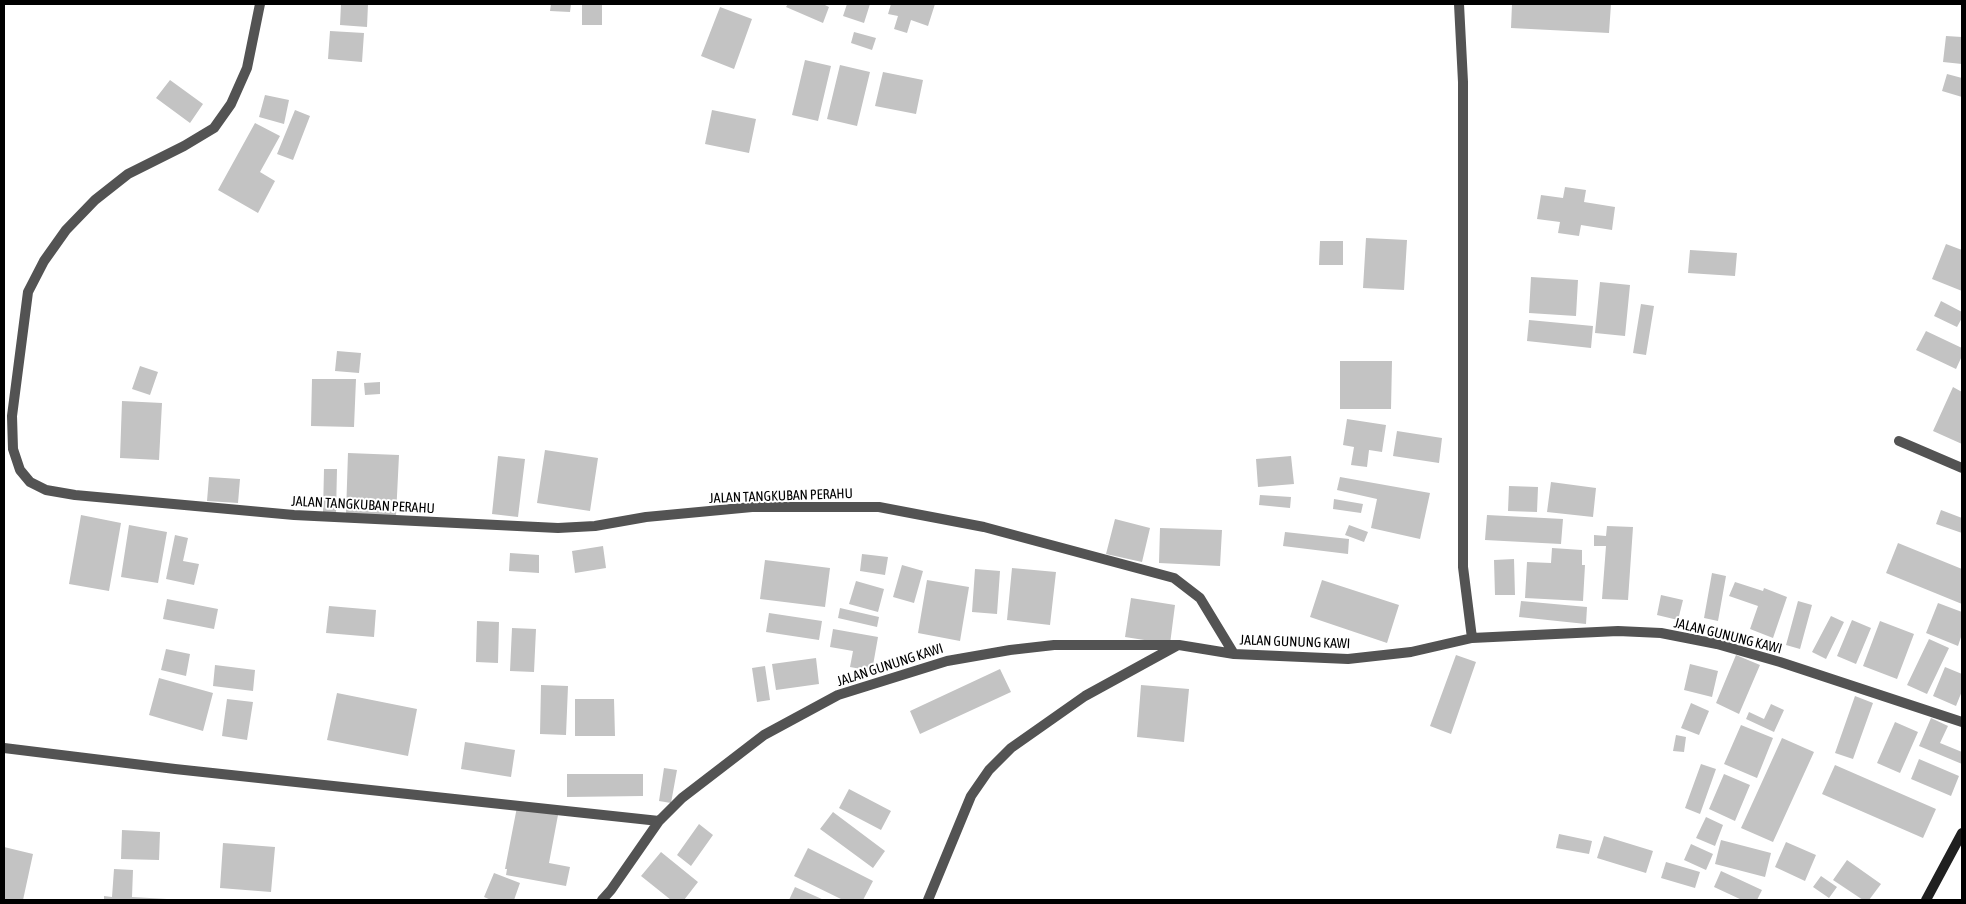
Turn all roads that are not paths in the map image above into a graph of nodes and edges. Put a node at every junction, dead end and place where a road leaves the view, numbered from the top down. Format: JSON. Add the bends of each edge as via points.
{"nodes":[{"id":1,"x":260,"y":4,"type":"edge"},
{"id":2,"x":1459,"y":4,"type":"edge"},
{"id":3,"x":1899,"y":441,"type":"dead end"},
{"id":4,"x":1962,"y":468,"type":"edge"},
{"id":5,"x":1472,"y":638,"type":"junction"},
{"id":6,"x":1179,"y":645,"type":"junction"},
{"id":7,"x":1234,"y":654,"type":"junction"},
{"id":8,"x":1962,"y":722,"type":"edge"},
{"id":9,"x":4,"y":748,"type":"edge"},
{"id":10,"x":660,"y":821,"type":"junction"},
{"id":11,"x":1962,"y":833,"type":"edge"},
{"id":12,"x":602,"y":900,"type":"edge"},
{"id":13,"x":928,"y":900,"type":"edge"},
{"id":14,"x":1926,"y":900,"type":"edge"}],
"edges":[{"from":1,"to":7,"type":"street","name":"JALAN TANGKUBAN PERAHU","via":[[247,68],[231,104],[214,128],[128,174],[95,200],[66,230],[44,261],[28,292],[12,416],[13,449],[20,470],[30,482],[46,490],[75,495],[294,515],[530,527],[580,527],[646,516],[752,507],[879,507],[984,527],[1174,578],[1200,598]]},
{"from":2,"to":5,"type":"street","via":[[1463,82],[1464,567]]},
{"from":3,"to":4,"type":"street"},
{"from":5,"to":7,"type":"street","name":"JALAN GUNUNG KAWI","via":[[1411,652],[1356,658]]},
{"from":5,"to":8,"type":"street","name":"JALAN GUNUNG KAWI","via":[[1618,631],[1661,633],[1717,644],[1780,662]]},
{"from":6,"to":7,"type":"street","name":"JALAN GUNUNG KAWI"},
{"from":6,"to":10,"type":"street","name":"JALAN GUNUNG KAWI","via":[[1054,645],[1010,650],[947,661],[838,695],[764,735],[682,798]]},
{"from":6,"to":13,"type":"street","via":[[1086,696],[1012,748],[989,770],[971,796]]},
{"from":9,"to":10,"type":"street","via":[[175,770]]},
{"from":10,"to":12,"type":"street","name":"JALAN GUNUNG KAWI"},
{"from":11,"to":14,"type":"street"}]}
